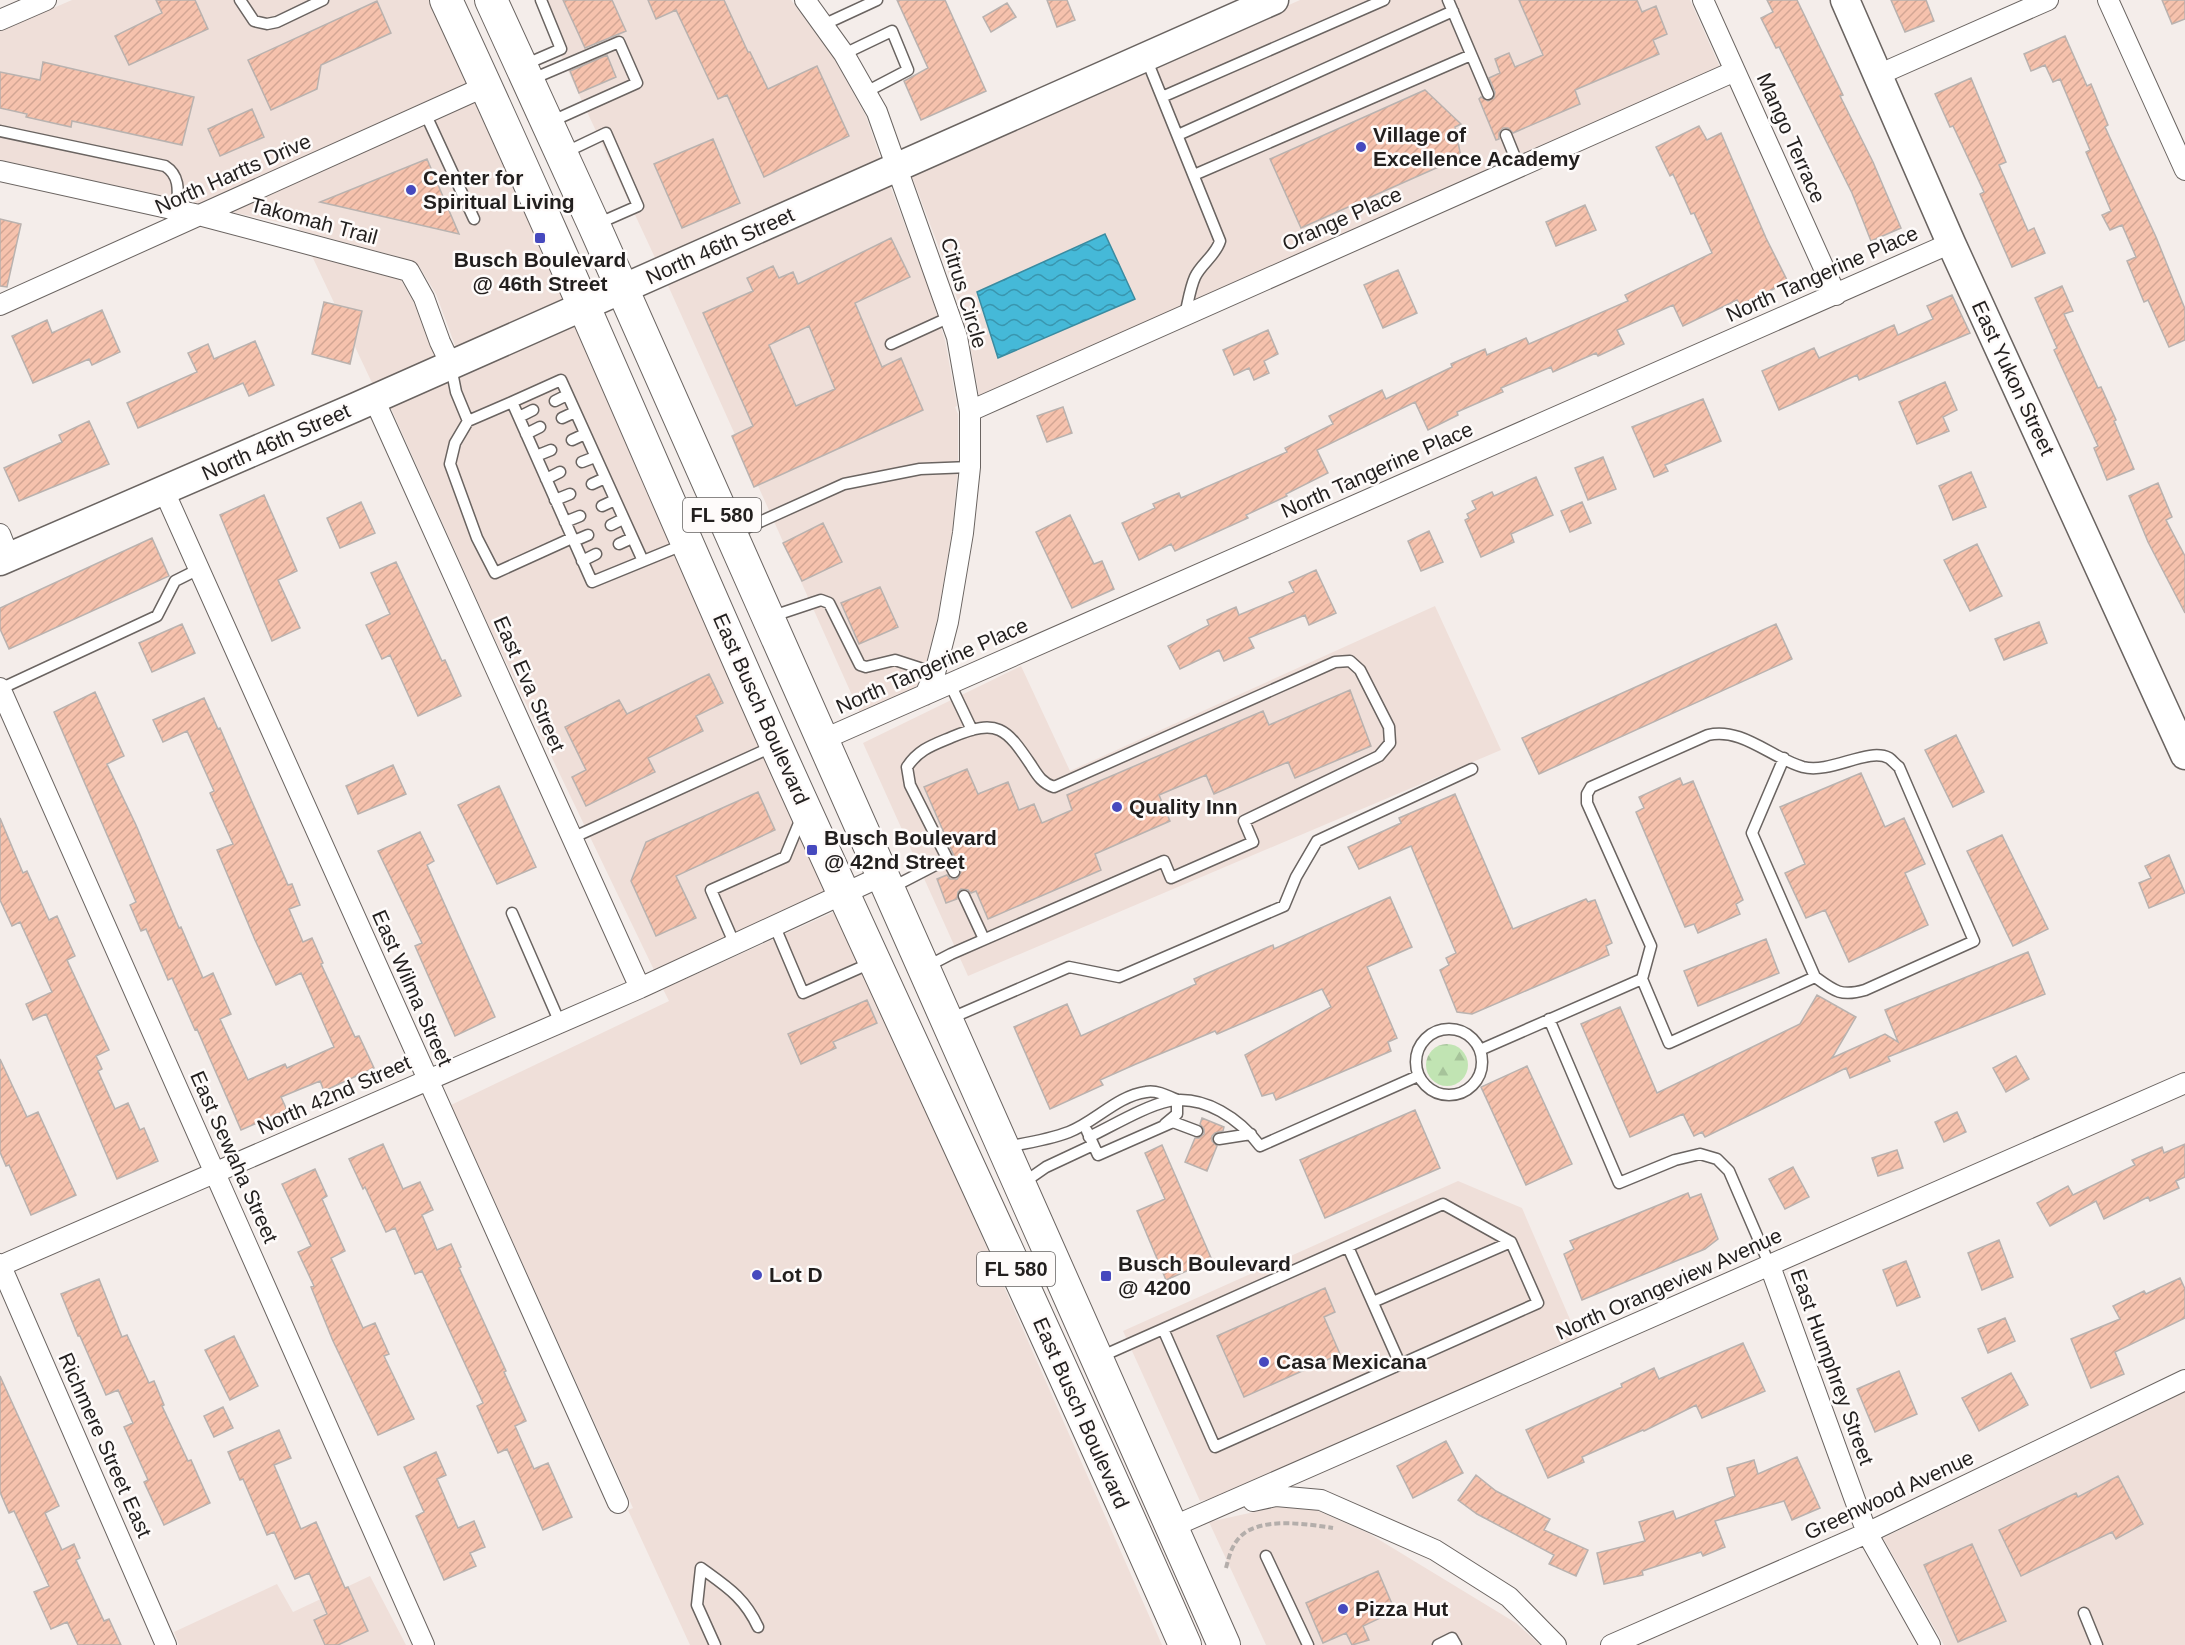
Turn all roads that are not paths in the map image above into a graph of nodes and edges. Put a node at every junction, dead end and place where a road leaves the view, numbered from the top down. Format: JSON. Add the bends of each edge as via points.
{"nodes":[{"id":1,"x":46,"y":0,"type":"edge"},
{"id":2,"x":240,"y":0,"type":"edge"},
{"id":3,"x":323,"y":0,"type":"edge"},
{"id":4,"x":446,"y":0,"type":"edge"},
{"id":5,"x":474,"y":0,"type":"edge"},
{"id":6,"x":541,"y":0,"type":"edge"},
{"id":7,"x":805,"y":0,"type":"edge"},
{"id":8,"x":878,"y":0,"type":"edge"},
{"id":9,"x":1274,"y":0,"type":"edge"},
{"id":10,"x":1384,"y":0,"type":"edge"},
{"id":11,"x":1448,"y":0,"type":"edge"},
{"id":12,"x":1703,"y":0,"type":"edge"},
{"id":13,"x":1845,"y":0,"type":"edge"},
{"id":14,"x":2048,"y":0,"type":"edge"},
{"id":15,"x":2108,"y":0,"type":"edge"},
{"id":16,"x":496,"y":10,"type":"edge"},
{"id":17,"x":1453,"y":11,"type":"junction"},
{"id":18,"x":0,"y":20,"type":"edge"},
{"id":19,"x":824,"y":25,"type":"junction"},
{"id":20,"x":844,"y":54,"type":"junction"},
{"id":21,"x":1471,"y":54,"type":"junction"},
{"id":22,"x":1145,"y":58,"type":"junction"},
{"id":23,"x":1735,"y":71,"type":"junction"},
{"id":24,"x":525,"y":74,"type":"junction"},
{"id":25,"x":1878,"y":75,"type":"junction"},
{"id":26,"x":486,"y":86,"type":"junction"},
{"id":27,"x":866,"y":92,"type":"junction"},
{"id":28,"x":1488,"y":94,"type":"dead end"},
{"id":29,"x":1162,"y":97,"type":"junction"},
{"id":30,"x":426,"y":113,"type":"junction"},
{"id":31,"x":547,"y":123,"type":"junction"},
{"id":32,"x":0,"y":131,"type":"edge"},
{"id":33,"x":1178,"y":135,"type":"junction"},
{"id":34,"x":1506,"y":135,"type":"dead end"},
{"id":35,"x":561,"y":154,"type":"junction"},
{"id":36,"x":1520,"y":167,"type":"junction"},
{"id":37,"x":897,"y":169,"type":"junction"},
{"id":38,"x":2185,"y":170,"type":"edge"},
{"id":39,"x":0,"y":171,"type":"edge"},
{"id":40,"x":1194,"y":175,"type":"junction"},
{"id":41,"x":177,"y":210,"type":"junction"},
{"id":42,"x":199,"y":215,"type":"junction"},
{"id":43,"x":474,"y":219,"type":"dead end"},
{"id":44,"x":594,"y":225,"type":"junction"},
{"id":45,"x":1951,"y":243,"type":"junction"},
{"id":46,"x":622,"y":289,"type":"junction"},
{"id":47,"x":1836,"y":295,"type":"junction"},
{"id":48,"x":0,"y":305,"type":"edge"},
{"id":49,"x":585,"y":306,"type":"junction"},
{"id":50,"x":1185,"y":315,"type":"junction"},
{"id":51,"x":950,"y":317,"type":"junction"},
{"id":52,"x":891,"y":344,"type":"dead end"},
{"id":53,"x":451,"y":365,"type":"junction"},
{"id":54,"x":567,"y":395,"type":"junction"},
{"id":55,"x":374,"y":399,"type":"junction"},
{"id":56,"x":555,"y":401,"type":"dead end"},
{"id":57,"x":512,"y":402,"type":"junction"},
{"id":58,"x":533,"y":411,"type":"dead end"},
{"id":59,"x":970,"y":411,"type":"junction"},
{"id":60,"x":575,"y":412,"type":"junction"},
{"id":61,"x":519,"y":417,"type":"junction"},
{"id":62,"x":562,"y":418,"type":"dead end"},
{"id":63,"x":468,"y":421,"type":"junction"},
{"id":64,"x":540,"y":427,"type":"dead end"},
{"id":65,"x":526,"y":434,"type":"junction"},
{"id":66,"x":585,"y":434,"type":"junction"},
{"id":67,"x":572,"y":440,"type":"dead end"},
{"id":68,"x":550,"y":450,"type":"dead end"},
{"id":69,"x":536,"y":456,"type":"junction"},
{"id":70,"x":595,"y":456,"type":"junction"},
{"id":71,"x":582,"y":462,"type":"dead end"},
{"id":72,"x":970,"y":467,"type":"junction"},
{"id":73,"x":560,"y":472,"type":"dead end"},
{"id":74,"x":605,"y":478,"type":"junction"},
{"id":75,"x":546,"y":479,"type":"junction"},
{"id":76,"x":592,"y":484,"type":"dead end"},
{"id":77,"x":164,"y":491,"type":"junction"},
{"id":78,"x":570,"y":494,"type":"dead end"},
{"id":79,"x":555,"y":500,"type":"junction"},
{"id":80,"x":615,"y":500,"type":"junction"},
{"id":81,"x":602,"y":506,"type":"dead end"},
{"id":82,"x":580,"y":516,"type":"dead end"},
{"id":83,"x":623,"y":519,"type":"junction"},
{"id":84,"x":565,"y":522,"type":"junction"},
{"id":85,"x":610,"y":525,"type":"dead end"},
{"id":86,"x":588,"y":535,"type":"dead end"},
{"id":87,"x":731,"y":535,"type":"junction"},
{"id":88,"x":632,"y":538,"type":"junction"},
{"id":89,"x":573,"y":540,"type":"junction"},
{"id":90,"x":688,"y":542,"type":"junction"},
{"id":91,"x":619,"y":544,"type":"dead end"},
{"id":92,"x":3,"y":551,"type":"edge"},
{"id":93,"x":596,"y":554,"type":"dead end"},
{"id":94,"x":582,"y":561,"type":"junction"},
{"id":95,"x":643,"y":561,"type":"junction"},
{"id":96,"x":199,"y":569,"type":"junction"},
{"id":97,"x":768,"y":618,"type":"junction"},
{"id":98,"x":942,"y":679,"type":"junction"},
{"id":99,"x":0,"y":688,"type":"edge"},
{"id":100,"x":972,"y":730,"type":"junction"},
{"id":101,"x":822,"y":740,"type":"junction"},
{"id":102,"x":776,"y":745,"type":"junction"},
{"id":103,"x":2185,"y":755,"type":"edge"},
{"id":104,"x":1784,"y":758,"type":"junction"},
{"id":105,"x":1472,"y":770,"type":"dead end"},
{"id":106,"x":806,"y":809,"type":"junction"},
{"id":107,"x":572,"y":838,"type":"junction"},
{"id":108,"x":947,"y":859,"type":"junction"},
{"id":109,"x":954,"y":872,"type":"dead end"},
{"id":110,"x":885,"y":883,"type":"junction"},
{"id":111,"x":846,"y":894,"type":"junction"},
{"id":112,"x":964,"y":896,"type":"dead end"},
{"id":113,"x":512,"y":913,"type":"dead end"},
{"id":114,"x":775,"y":927,"type":"junction"},
{"id":115,"x":984,"y":939,"type":"junction"},
{"id":116,"x":735,"y":945,"type":"junction"},
{"id":117,"x":876,"y":960,"type":"junction"},
{"id":118,"x":924,"y":969,"type":"junction"},
{"id":119,"x":1815,"y":977,"type":"junction"},
{"id":120,"x":1642,"y":979,"type":"junction"},
{"id":121,"x":640,"y":988,"type":"junction"},
{"id":122,"x":1549,"y":1019,"type":"junction"},
{"id":123,"x":946,"y":1020,"type":"junction"},
{"id":124,"x":560,"y":1023,"type":"junction"},
{"id":125,"x":1480,"y":1050,"type":"junction"},
{"id":126,"x":1418,"y":1076,"type":"junction"},
{"id":127,"x":427,"y":1080,"type":"junction"},
{"id":128,"x":2185,"y":1083,"type":"edge"},
{"id":129,"x":1177,"y":1100,"type":"junction"},
{"id":130,"x":1084,"y":1125,"type":"junction"},
{"id":131,"x":1164,"y":1125,"type":"junction"},
{"id":132,"x":1197,"y":1131,"type":"dead end"},
{"id":133,"x":1251,"y":1134,"type":"junction"},
{"id":134,"x":1219,"y":1139,"type":"dead end"},
{"id":135,"x":1093,"y":1146,"type":"junction"},
{"id":136,"x":1003,"y":1147,"type":"junction"},
{"id":137,"x":215,"y":1173,"type":"junction"},
{"id":138,"x":1020,"y":1185,"type":"junction"},
{"id":139,"x":1511,"y":1242,"type":"junction"},
{"id":140,"x":1348,"y":1246,"type":"junction"},
{"id":141,"x":0,"y":1266,"type":"edge"},
{"id":142,"x":1770,"y":1266,"type":"junction"},
{"id":143,"x":1372,"y":1302,"type":"junction"},
{"id":144,"x":1041,"y":1324,"type":"junction"},
{"id":145,"x":1163,"y":1329,"type":"junction"},
{"id":146,"x":1097,"y":1358,"type":"junction"},
{"id":147,"x":1400,"y":1364,"type":"junction"},
{"id":148,"x":2185,"y":1380,"type":"edge"},
{"id":149,"x":618,"y":1503,"type":"dead end"},
{"id":150,"x":1213,"y":1509,"type":"junction"},
{"id":151,"x":1172,"y":1527,"type":"junction"},
{"id":152,"x":1867,"y":1533,"type":"junction"},
{"id":153,"x":1266,"y":1556,"type":"dead end"},
{"id":154,"x":2084,"y":1613,"type":"dead end"},
{"id":155,"x":758,"y":1627,"type":"dead end"},
{"id":156,"x":166,"y":1645,"type":"edge"},
{"id":157,"x":424,"y":1645,"type":"edge"},
{"id":158,"x":714,"y":1645,"type":"edge"},
{"id":159,"x":1185,"y":1645,"type":"edge"},
{"id":160,"x":1224,"y":1645,"type":"edge"},
{"id":161,"x":1308,"y":1645,"type":"edge"},
{"id":162,"x":1438,"y":1645,"type":"edge"},
{"id":163,"x":1456,"y":1645,"type":"edge"},
{"id":164,"x":1556,"y":1645,"type":"edge"},
{"id":165,"x":1611,"y":1645,"type":"edge"},
{"id":166,"x":1930,"y":1645,"type":"edge"},
{"id":167,"x":2097,"y":1645,"type":"edge"}],
"edges":[{"from":1,"to":18,"type":"street"},
{"from":2,"to":3,"type":"lane","via":[[254,21],[267,24]]},
{"from":4,"to":26,"type":"main road","name":"East Busch Boulevard","number":"FL 580"},
{"from":5,"to":16,"type":"main road","via":[[477,5]]},
{"from":6,"to":24,"type":"lane","via":[[561,49]]},
{"from":7,"to":19,"type":"street","name":"Citrus Circle"},
{"from":8,"to":19,"type":"lane"},
{"from":9,"to":22,"type":"street","name":"North 46th Street"},
{"from":10,"to":29,"type":"lane"},
{"from":11,"to":17,"type":"lane"},
{"from":12,"to":23,"type":"street","name":"Mango Terrace"},
{"from":13,"to":25,"type":"street","name":"East Yukon Street"},
{"from":14,"to":25,"type":"street"},
{"from":15,"to":38,"type":"street"},
{"from":16,"to":24,"type":"main road","name":"East Busch Boulevard","number":"FL 580"},
{"from":17,"to":21,"type":"lane"},
{"from":17,"to":33,"type":"lane"},
{"from":19,"to":20,"type":"street","name":"Citrus Circle"},
{"from":20,"to":27,"type":"street","name":"Citrus Circle"},
{"from":20,"to":27,"type":"lane","via":[[892,30],[908,70]]},
{"from":21,"to":28,"type":"lane"},
{"from":21,"to":40,"type":"lane"},
{"from":22,"to":29,"type":"lane"},
{"from":22,"to":37,"type":"street","name":"North 46th Street"},
{"from":23,"to":36,"type":"street","name":"Orange Place"},
{"from":23,"to":47,"type":"street","name":"Mango Terrace"},
{"from":24,"to":31,"type":"main road","name":"East Busch Boulevard","number":"FL 580"},
{"from":24,"to":31,"type":"lane","via":[[619,42],[637,83]]},
{"from":25,"to":45,"type":"street","name":"East Yukon Street"},
{"from":26,"to":30,"type":"street","name":"North Hartts Drive"},
{"from":26,"to":49,"type":"main road","name":"East Busch Boulevard","number":"FL 580"},
{"from":27,"to":37,"type":"street","name":"Citrus Circle","via":[[877,111]]},
{"from":29,"to":33,"type":"lane"},
{"from":30,"to":42,"type":"street","name":"North Hartts Drive"},
{"from":30,"to":43,"type":"lane"},
{"from":31,"to":35,"type":"main road","name":"East Busch Boulevard","number":"FL 580"},
{"from":32,"to":41,"type":"lane","via":[[165,166],[177,180]]},
{"from":33,"to":40,"type":"lane"},
{"from":34,"to":36,"type":"lane"},
{"from":35,"to":44,"type":"main road","name":"East Busch Boulevard","number":"FL 580"},
{"from":35,"to":44,"type":"lane","via":[[606,134],[638,206]]},
{"from":36,"to":50,"type":"street","name":"Orange Place"},
{"from":37,"to":46,"type":"street","name":"North 46th Street"},
{"from":37,"to":51,"type":"street","name":"Citrus Circle"},
{"from":39,"to":41,"type":"street","name":"Takomah Trail"},
{"from":40,"to":50,"type":"lane","via":[[1220,242],[1194,279]]},
{"from":41,"to":42,"type":"street","name":"Takomah Trail"},
{"from":42,"to":48,"type":"street","name":"North Hartts Drive"},
{"from":42,"to":53,"type":"street","name":"Takomah Trail","via":[[409,271]]},
{"from":44,"to":46,"type":"main road","name":"East Busch Boulevard","number":"FL 580"},
{"from":45,"to":47,"type":"street","name":"North Tangerine Place"},
{"from":45,"to":103,"type":"street","name":"East Yukon Street"},
{"from":46,"to":49,"type":"street","name":"North 46th Street"},
{"from":46,"to":87,"type":"main road","name":"East Busch Boulevard","number":"FL 580"},
{"from":47,"to":98,"type":"street","name":"North Tangerine Place"},
{"from":49,"to":53,"type":"street","name":"North 46th Street"},
{"from":49,"to":90,"type":"main road","name":"East Busch Boulevard","number":"FL 580"},
{"from":50,"to":59,"type":"street","name":"Orange Place"},
{"from":51,"to":52,"type":"lane"},
{"from":51,"to":59,"type":"street","name":"Citrus Circle"},
{"from":53,"to":55,"type":"street","name":"North 46th Street"},
{"from":53,"to":63,"type":"lane","via":[[456,392]]},
{"from":54,"to":56,"type":"lane"},
{"from":54,"to":57,"type":"lane","via":[[561,380]]},
{"from":54,"to":60,"type":"lane"},
{"from":55,"to":77,"type":"street","name":"North 46th Street"},
{"from":55,"to":107,"type":"street","name":"East Eva Street"},
{"from":57,"to":61,"type":"lane"},
{"from":57,"to":63,"type":"lane"},
{"from":58,"to":61,"type":"lane"},
{"from":59,"to":72,"type":"street","name":"Citrus Circle"},
{"from":60,"to":62,"type":"lane"},
{"from":60,"to":66,"type":"lane"},
{"from":61,"to":65,"type":"lane"},
{"from":63,"to":89,"type":"lane","via":[[455,443],[450,465],[477,538],[495,573]]},
{"from":64,"to":65,"type":"lane"},
{"from":65,"to":69,"type":"lane"},
{"from":66,"to":67,"type":"lane"},
{"from":66,"to":70,"type":"lane"},
{"from":68,"to":69,"type":"lane"},
{"from":69,"to":75,"type":"lane"},
{"from":70,"to":71,"type":"lane"},
{"from":70,"to":74,"type":"lane"},
{"from":72,"to":87,"type":"lane","via":[[920,469],[844,484]]},
{"from":72,"to":98,"type":"street","name":"Citrus Circle"},
{"from":73,"to":75,"type":"lane"},
{"from":74,"to":76,"type":"lane"},
{"from":74,"to":80,"type":"lane"},
{"from":75,"to":79,"type":"lane"},
{"from":77,"to":92,"type":"street","name":"North 46th Street"},
{"from":77,"to":96,"type":"street","name":"East Wilma Street"},
{"from":78,"to":79,"type":"lane"},
{"from":79,"to":84,"type":"lane"},
{"from":80,"to":81,"type":"lane"},
{"from":80,"to":83,"type":"lane"},
{"from":82,"to":84,"type":"lane"},
{"from":83,"to":85,"type":"lane"},
{"from":83,"to":88,"type":"lane"},
{"from":84,"to":89,"type":"lane"},
{"from":86,"to":89,"type":"lane"},
{"from":87,"to":97,"type":"main road","name":"East Busch Boulevard","number":"FL 580"},
{"from":88,"to":91,"type":"lane"},
{"from":88,"to":95,"type":"lane"},
{"from":89,"to":94,"type":"lane"},
{"from":90,"to":95,"type":"lane"},
{"from":90,"to":102,"type":"main road","name":"East Busch Boulevard","number":"FL 580"},
{"from":93,"to":94,"type":"lane"},
{"from":94,"to":95,"type":"lane","via":[[592,582]]},
{"from":96,"to":99,"type":"lane","via":[[175,581],[157,615]]},
{"from":96,"to":127,"type":"street","name":"East Wilma Street"},
{"from":97,"to":98,"type":"lane","via":[[821,600],[829,603],[860,665],[895,660]]},
{"from":97,"to":101,"type":"main road","name":"East Busch Boulevard","number":"FL 580"},
{"from":98,"to":100,"type":"lane"},
{"from":98,"to":101,"type":"street","name":"North Tangerine Place","via":[[925,696]]},
{"from":99,"to":137,"type":"street","name":"East Sewaha Street"},
{"from":100,"to":108,"type":"lane","via":[[916,754],[907,767],[910,784]]},
{"from":100,"to":115,"type":"lane","via":[[998,728],[1015,742],[1044,783],[1054,787],[1335,662],[1350,661],[1360,670],[1389,728],[1390,743],[1379,756],[1244,822],[1253,842],[1171,878],[1164,861]]},
{"from":101,"to":110,"type":"main road","name":"East Busch Boulevard","number":"FL 580"},
{"from":102,"to":106,"type":"main road","name":"East Busch Boulevard","number":"FL 580"},
{"from":102,"to":107,"type":"lane"},
{"from":104,"to":119,"type":"lane","via":[[1752,833]]},
{"from":104,"to":119,"type":"lane","via":[[1803,767],[1827,768],[1872,755],[1888,758],[1899,767],[1974,941],[1849,994],[1835,991]]},
{"from":104,"to":120,"type":"lane","via":[[1720,732],[1591,787],[1587,803],[1651,946]]},
{"from":105,"to":123,"type":"lane","via":[[1317,842],[1284,906],[1119,977],[1069,967]]},
{"from":106,"to":111,"type":"main road","name":"East Busch Boulevard","number":"FL 580"},
{"from":106,"to":116,"type":"lane","via":[[784,857],[711,890]]},
{"from":107,"to":121,"type":"street","name":"East Eva Street"},
{"from":108,"to":109,"type":"lane"},
{"from":108,"to":110,"type":"lane"},
{"from":110,"to":111,"type":"street","name":"North 42nd Street"},
{"from":110,"to":118,"type":"main road","name":"East Busch Boulevard","number":"FL 580"},
{"from":111,"to":114,"type":"street","name":"North 42nd Street"},
{"from":111,"to":117,"type":"main road","name":"East Busch Boulevard","number":"FL 580"},
{"from":112,"to":115,"type":"lane"},
{"from":113,"to":124,"type":"lane"},
{"from":114,"to":116,"type":"street","name":"North 42nd Street"},
{"from":114,"to":117,"type":"lane","via":[[803,993]]},
{"from":115,"to":118,"type":"lane"},
{"from":116,"to":121,"type":"street","name":"North 42nd Street"},
{"from":117,"to":144,"type":"main road","name":"East Busch Boulevard","number":"FL 580"},
{"from":118,"to":123,"type":"main road","name":"East Busch Boulevard","number":"FL 580"},
{"from":119,"to":120,"type":"lane","via":[[1669,1043]]},
{"from":120,"to":122,"type":"lane"},
{"from":121,"to":124,"type":"street","name":"North 42nd Street"},
{"from":122,"to":125,"type":"lane"},
{"from":122,"to":142,"type":"lane","via":[[1619,1183],[1675,1160],[1700,1154],[1717,1159],[1730,1171]]},
{"from":123,"to":136,"type":"main road","name":"East Busch Boulevard","number":"FL 580"},
{"from":124,"to":127,"type":"street","name":"North 42nd Street"},
{"from":125,"to":126,"type":"lane","via":[[1483,1061],[1476,1083],[1457,1095],[1434,1092]]},
{"from":125,"to":126,"type":"lane","via":[[1467,1034],[1446,1028],[1436,1031],[1420,1045],[1416,1055]]},
{"from":126,"to":133,"type":"lane","via":[[1260,1146]]},
{"from":127,"to":137,"type":"street","name":"North 42nd Street"},
{"from":127,"to":149,"type":"street","name":"East Wilma Street"},
{"from":128,"to":142,"type":"street","name":"North Orangeview Avenue"},
{"from":129,"to":130,"type":"lane","via":[[1146,1092]]},
{"from":129,"to":131,"type":"lane","via":[[1177,1113]]},
{"from":129,"to":133,"type":"lane","via":[[1215,1108]]},
{"from":129,"to":135,"type":"lane","via":[[1157,1105]]},
{"from":130,"to":135,"type":"lane"},
{"from":130,"to":136,"type":"lane","via":[[1052,1138]]},
{"from":131,"to":132,"type":"lane","via":[[1173,1122]]},
{"from":131,"to":135,"type":"lane"},
{"from":133,"to":134,"type":"lane"},
{"from":135,"to":138,"type":"lane","via":[[1046,1167]]},
{"from":136,"to":138,"type":"main road","name":"East Busch Boulevard","number":"FL 580"},
{"from":137,"to":141,"type":"street","name":"North 42nd Street"},
{"from":137,"to":157,"type":"street","name":"East Sewaha Street"},
{"from":138,"to":146,"type":"main road","name":"East Busch Boulevard","number":"FL 580"},
{"from":139,"to":140,"type":"lane","via":[[1443,1204]]},
{"from":139,"to":143,"type":"lane"},
{"from":139,"to":147,"type":"lane","via":[[1538,1303]]},
{"from":140,"to":143,"type":"lane"},
{"from":140,"to":145,"type":"lane"},
{"from":141,"to":156,"type":"street","name":"Richmere Street East"},
{"from":142,"to":150,"type":"street","name":"North Orangeview Avenue"},
{"from":142,"to":152,"type":"street","name":"East Humphrey Street"},
{"from":143,"to":147,"type":"lane"},
{"from":144,"to":151,"type":"main road","via":[[1081,1369],[1147,1508]]},
{"from":144,"to":159,"type":"main road","name":"East Busch Boulevard","number":"FL 580"},
{"from":145,"to":146,"type":"lane"},
{"from":145,"to":147,"type":"lane","via":[[1215,1447]]},
{"from":146,"to":151,"type":"main road","name":"East Busch Boulevard","number":"FL 580"},
{"from":148,"to":152,"type":"street","name":"Greenwood Avenue"},
{"from":150,"to":151,"type":"street","name":"North Orangeview Avenue"},
{"from":150,"to":164,"type":"street","via":[[1276,1496],[1321,1500],[1435,1550],[1509,1597]]},
{"from":151,"to":160,"type":"main road","name":"East Busch Boulevard","number":"FL 580"},
{"from":152,"to":165,"type":"street","name":"Greenwood Avenue"},
{"from":152,"to":166,"type":"street","name":"East Humphrey Street"},
{"from":153,"to":161,"type":"lane"},
{"from":154,"to":167,"type":"lane"},
{"from":155,"to":158,"type":"lane","via":[[750,1610],[733,1591],[701,1568],[697,1605]]},
{"from":162,"to":163,"type":"lane","via":[[1452,1638]]}]}
